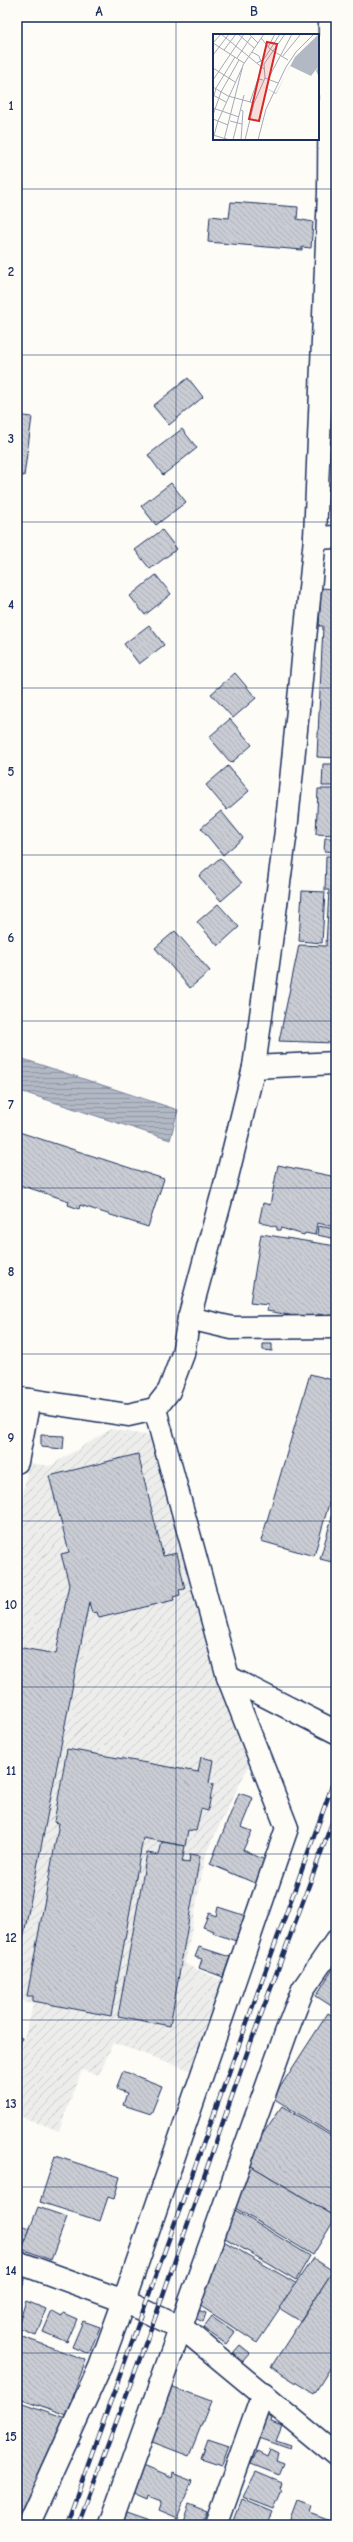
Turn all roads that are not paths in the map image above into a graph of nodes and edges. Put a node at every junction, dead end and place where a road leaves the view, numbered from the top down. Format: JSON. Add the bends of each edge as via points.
{"nodes":[{"id":1,"x":330,"y":17,"type":"edge"},
{"id":2,"x":336,"y":537,"type":"edge"},
{"id":3,"x":315,"y":538,"type":"junction"},
{"id":4,"x":336,"y":1063,"type":"edge"},
{"id":5,"x":254,"y":1067,"type":"junction"},
{"id":6,"x":189,"y":1318,"type":"junction"},
{"id":7,"x":336,"y":1327,"type":"edge"},
{"id":8,"x":23,"y":1399,"type":"edge"},
{"id":9,"x":155,"y":1409,"type":"junction"},
{"id":10,"x":17,"y":1462,"type":"edge"},
{"id":11,"x":228,"y":1677,"type":"junction"},
{"id":12,"x":336,"y":1732,"type":"edge"},
{"id":13,"x":336,"y":1941,"type":"edge"},
{"id":14,"x":17,"y":2262,"type":"edge"},
{"id":15,"x":124,"y":2301,"type":"junction"},
{"id":16,"x":181,"y":2327,"type":"junction"},
{"id":17,"x":263,"y":2393,"type":"junction"},
{"id":18,"x":336,"y":2455,"type":"edge"},
{"id":19,"x":28,"y":2525,"type":"edge"},
{"id":20,"x":110,"y":2525,"type":"edge"},
{"id":21,"x":216,"y":2525,"type":"edge"}],
"edges":[{"from":1,"to":3,"type":"street","via":[[329,192]]},
{"from":2,"to":3,"type":"street"},
{"from":3,"to":5,"type":"street","via":[[286,831]]},
{"from":4,"to":5,"type":"street"},
{"from":5,"to":6,"type":"street","via":[[228,1177]]},
{"from":6,"to":7,"type":"street","via":[[232,1328]]},
{"from":6,"to":9,"type":"street","via":[[183,1354],[169,1391]]},
{"from":8,"to":9,"type":"street","via":[[128,1415]]},
{"from":8,"to":10,"type":"street"},
{"from":9,"to":11,"type":"street"},
{"from":11,"to":12,"type":"street"},
{"from":11,"to":15,"type":"street","via":[[287,1828]]},
{"from":13,"to":16,"type":"street","via":[[303,1989]]},
{"from":14,"to":15,"type":"street"},
{"from":15,"to":16,"type":"street"},
{"from":15,"to":19,"type":"street","via":[[100,2366]]},
{"from":16,"to":17,"type":"street"},
{"from":16,"to":20,"type":"street"},
{"from":17,"to":18,"type":"street"},
{"from":17,"to":21,"type":"street"}]}
